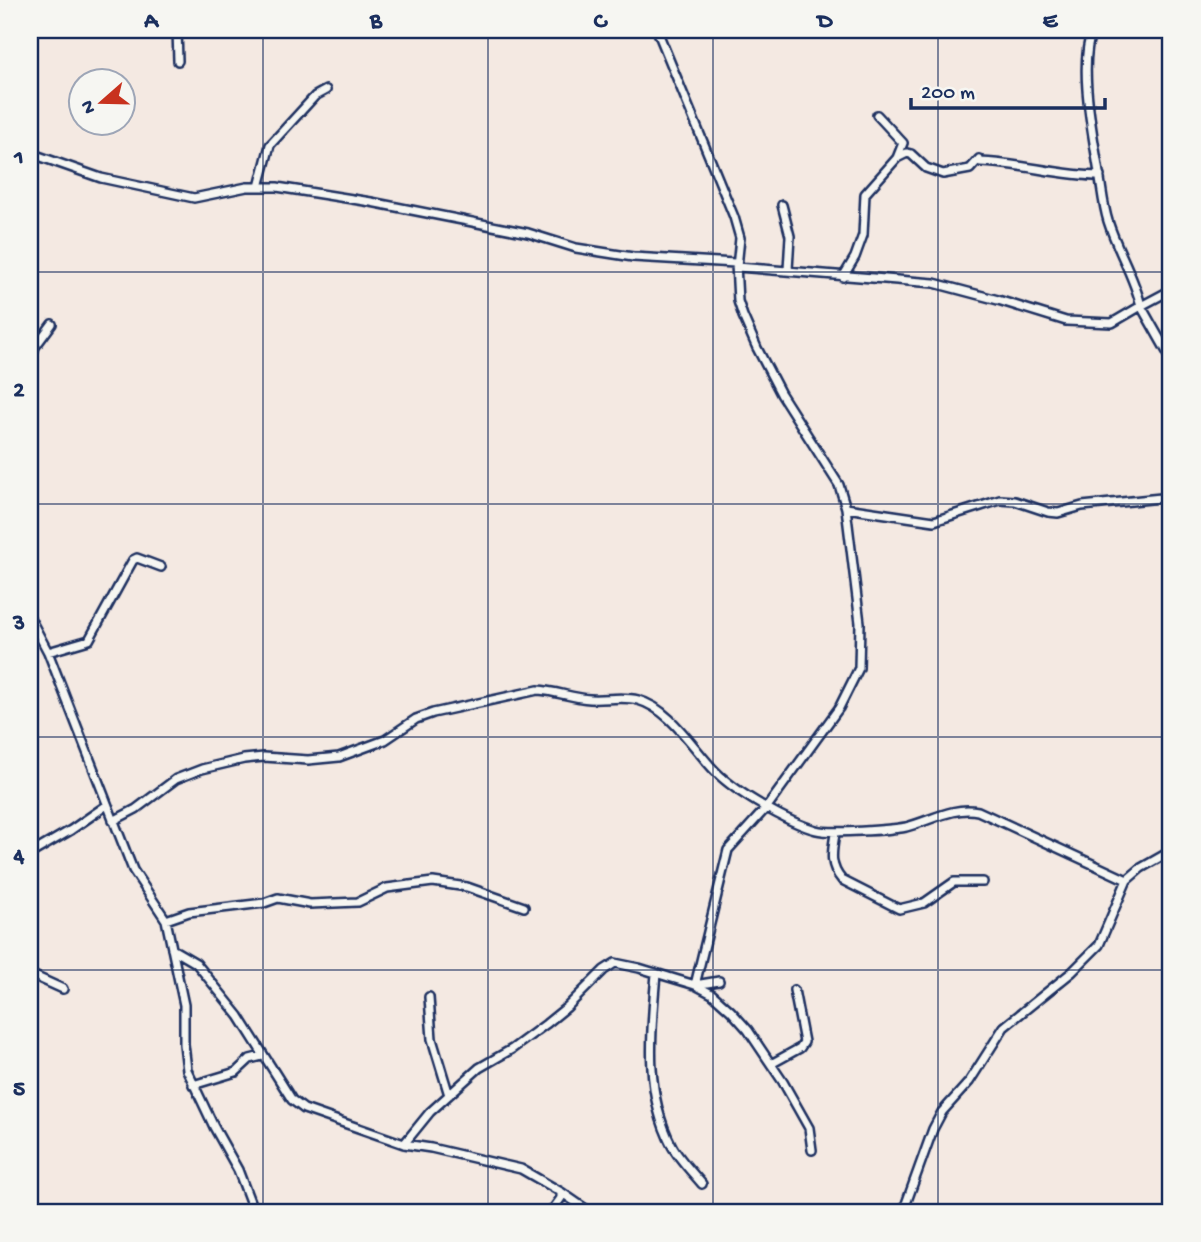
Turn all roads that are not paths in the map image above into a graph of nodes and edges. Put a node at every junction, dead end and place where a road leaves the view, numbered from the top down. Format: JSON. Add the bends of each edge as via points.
{"nodes":[{"id":1,"x":177,"y":30,"type":"edge"},
{"id":2,"x":657,"y":30,"type":"edge"},
{"id":3,"x":1092,"y":30,"type":"edge"},
{"id":4,"x":1104,"y":30,"type":"edge"},
{"id":5,"x":1126,"y":30,"type":"edge"},
{"id":6,"x":178,"y":61,"type":"dead end"},
{"id":7,"x":326,"y":90,"type":"dead end"},
{"id":8,"x":877,"y":115,"type":"dead end"},
{"id":9,"x":30,"y":153,"type":"edge"},
{"id":10,"x":897,"y":158,"type":"junction"},
{"id":11,"x":1100,"y":176,"type":"junction"},
{"id":12,"x":259,"y":187,"type":"junction"},
{"id":13,"x":782,"y":205,"type":"dead end"},
{"id":14,"x":736,"y":265,"type":"junction"},
{"id":15,"x":788,"y":270,"type":"junction"},
{"id":16,"x":843,"y":277,"type":"junction"},
{"id":17,"x":1171,"y":290,"type":"edge"},
{"id":18,"x":1141,"y":306,"type":"junction"},
{"id":19,"x":52,"y":324,"type":"dead end"},
{"id":20,"x":1171,"y":359,"type":"edge"},
{"id":21,"x":30,"y":361,"type":"edge"},
{"id":22,"x":1171,"y":497,"type":"edge"},
{"id":23,"x":846,"y":508,"type":"junction"},
{"id":24,"x":161,"y":566,"type":"dead end"},
{"id":25,"x":30,"y":618,"type":"edge"},
{"id":26,"x":33,"y":630,"type":"edge"},
{"id":27,"x":48,"y":652,"type":"junction"},
{"id":28,"x":107,"y":805,"type":"junction"},
{"id":29,"x":766,"y":807,"type":"junction"},
{"id":30,"x":113,"y":821,"type":"junction"},
{"id":31,"x":835,"y":834,"type":"junction"},
{"id":32,"x":1171,"y":851,"type":"edge"},
{"id":33,"x":30,"y":854,"type":"edge"},
{"id":34,"x":1127,"y":880,"type":"junction"},
{"id":35,"x":983,"y":883,"type":"dead end"},
{"id":36,"x":524,"y":906,"type":"dead end"},
{"id":37,"x":166,"y":920,"type":"junction"},
{"id":38,"x":172,"y":948,"type":"junction"},
{"id":39,"x":30,"y":974,"type":"edge"},
{"id":40,"x":656,"y":974,"type":"junction"},
{"id":41,"x":719,"y":981,"type":"dead end"},
{"id":42,"x":695,"y":985,"type":"junction"},
{"id":43,"x":63,"y":989,"type":"dead end"},
{"id":44,"x":794,"y":990,"type":"dead end"},
{"id":45,"x":429,"y":998,"type":"dead end"},
{"id":46,"x":262,"y":1056,"type":"junction"},
{"id":47,"x":771,"y":1063,"type":"junction"},
{"id":48,"x":193,"y":1085,"type":"junction"},
{"id":49,"x":449,"y":1095,"type":"junction"},
{"id":50,"x":404,"y":1144,"type":"junction"},
{"id":51,"x":813,"y":1150,"type":"dead end"},
{"id":52,"x":702,"y":1184,"type":"dead end"},
{"id":53,"x":561,"y":1192,"type":"junction"},
{"id":54,"x":254,"y":1212,"type":"edge"},
{"id":55,"x":551,"y":1212,"type":"edge"},
{"id":56,"x":590,"y":1212,"type":"edge"},
{"id":57,"x":903,"y":1212,"type":"edge"}],
"edges":[{"from":1,"to":6,"type":"street"},
{"from":2,"to":14,"type":"street","via":[[734,217],[740,238]]},
{"from":3,"to":11,"type":"street","via":[[1088,92]]},
{"from":4,"to":5,"type":"street"},
{"from":7,"to":12,"type":"street","via":[[270,145]]},
{"from":8,"to":10,"type":"street","via":[[904,143]]},
{"from":9,"to":12,"type":"street","via":[[102,178],[194,198]]},
{"from":10,"to":11,"type":"street","via":[[911,154],[926,168],[943,174],[970,169],[979,159],[1074,176]]},
{"from":10,"to":16,"type":"street","via":[[864,194],[863,234]]},
{"from":11,"to":18,"type":"street","via":[[1107,219]]},
{"from":12,"to":14,"type":"street","via":[[424,212],[528,233],[576,248]]},
{"from":13,"to":15,"type":"street","via":[[790,236]]},
{"from":14,"to":15,"type":"street"},
{"from":14,"to":23,"type":"street","via":[[743,316],[781,394],[839,485]]},
{"from":15,"to":16,"type":"street"},
{"from":16,"to":18,"type":"street","via":[[934,283],[1066,321],[1112,323]]},
{"from":17,"to":18,"type":"street"},
{"from":18,"to":20,"type":"street"},
{"from":19,"to":21,"type":"street"},
{"from":22,"to":23,"type":"street","via":[[1082,506],[1058,513],[1000,500],[934,520]]},
{"from":23,"to":29,"type":"street","via":[[860,623],[859,668],[839,708]]},
{"from":24,"to":27,"type":"street","via":[[133,560],[89,640]]},
{"from":25,"to":26,"type":"street"},
{"from":26,"to":27,"type":"street"},
{"from":27,"to":28,"type":"street"},
{"from":28,"to":30,"type":"street"},
{"from":28,"to":33,"type":"street"},
{"from":29,"to":30,"type":"street","via":[[717,773],[670,720],[638,700],[589,699],[538,690],[433,713],[385,740],[339,757],[264,757],[202,769],[176,779]]},
{"from":29,"to":31,"type":"street","via":[[799,825]]},
{"from":29,"to":42,"type":"street","via":[[728,850]]},
{"from":30,"to":37,"type":"street","via":[[133,870]]},
{"from":31,"to":34,"type":"street","via":[[904,827],[967,809]]},
{"from":31,"to":35,"type":"street","via":[[832,858],[836,873],[899,909],[924,903],[954,883]]},
{"from":32,"to":34,"type":"street"},
{"from":34,"to":57,"type":"street","via":[[1099,944],[1004,1027],[969,1082],[942,1112]]},
{"from":36,"to":37,"type":"street","via":[[467,887],[433,882],[387,887],[358,902],[310,904],[278,898]]},
{"from":37,"to":38,"type":"street"},
{"from":38,"to":46,"type":"street","via":[[196,963],[239,1016]]},
{"from":38,"to":48,"type":"street","via":[[184,1005],[187,1070]]},
{"from":39,"to":43,"type":"street"},
{"from":40,"to":42,"type":"street"},
{"from":40,"to":49,"type":"street","via":[[628,965],[609,965],[567,1007],[513,1049],[479,1068]]},
{"from":40,"to":52,"type":"street","via":[[654,1099],[672,1147]]},
{"from":41,"to":42,"type":"street"},
{"from":42,"to":47,"type":"street","via":[[731,1011]]},
{"from":44,"to":47,"type":"street","via":[[804,1042]]},
{"from":45,"to":49,"type":"street","via":[[432,1039]]},
{"from":46,"to":48,"type":"street","via":[[250,1059],[236,1072]]},
{"from":46,"to":50,"type":"street","via":[[292,1100],[304,1109]]},
{"from":47,"to":51,"type":"street","via":[[808,1128]]},
{"from":48,"to":54,"type":"street","via":[[238,1170]]},
{"from":49,"to":50,"type":"street"},
{"from":50,"to":53,"type":"street","via":[[521,1169]]},
{"from":53,"to":55,"type":"street"},
{"from":53,"to":56,"type":"street"}]}
